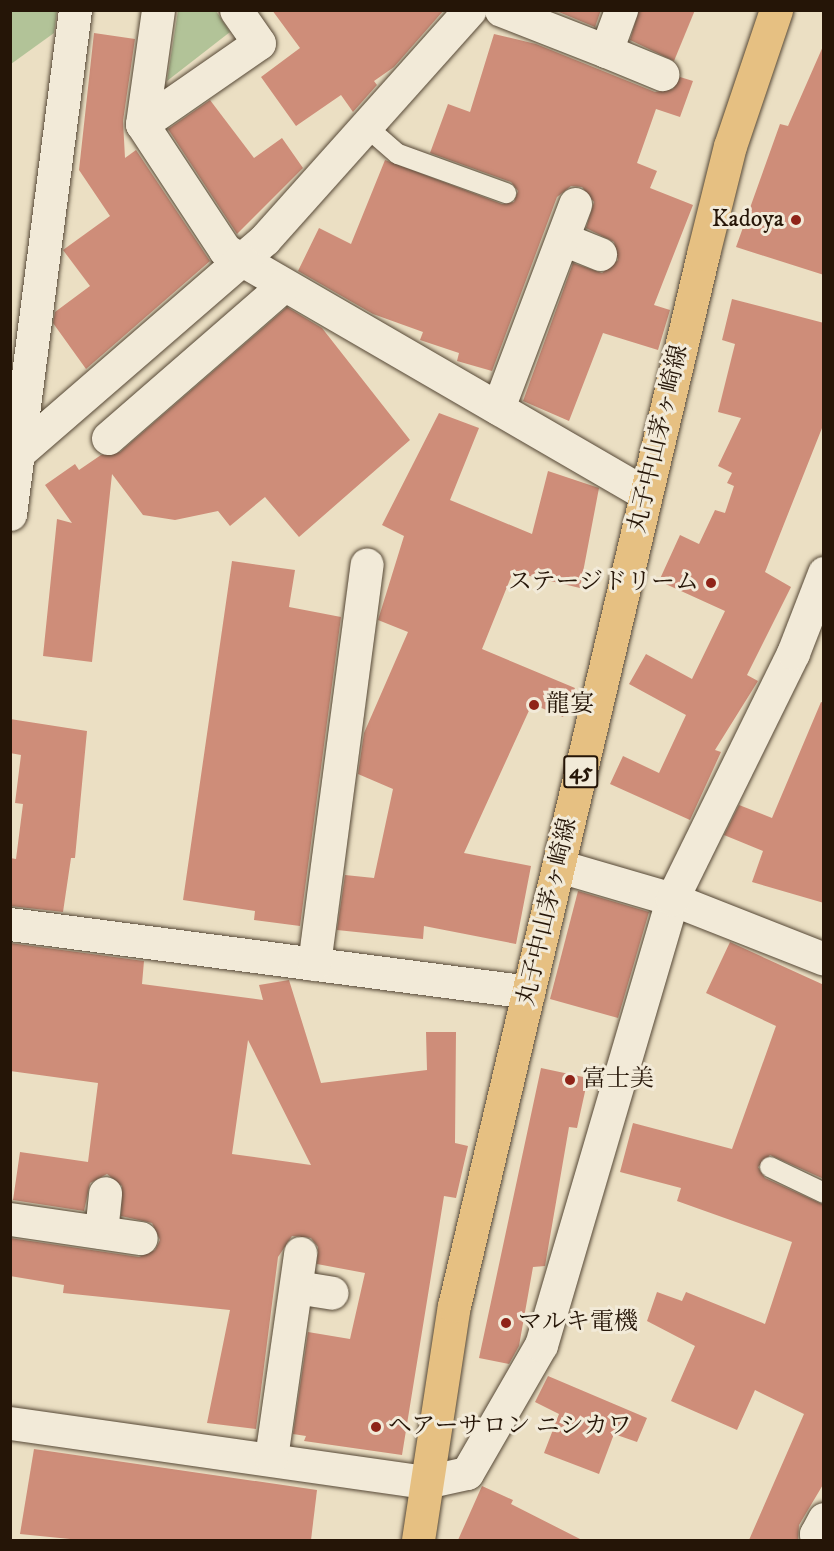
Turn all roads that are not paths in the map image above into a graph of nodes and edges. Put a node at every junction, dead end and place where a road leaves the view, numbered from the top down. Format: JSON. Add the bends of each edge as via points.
{"nodes":[{"id":1,"x":75,"y":10,"type":"edge"},
{"id":2,"x":158,"y":10,"type":"edge"},
{"id":3,"x":236,"y":10,"type":"edge"},
{"id":4,"x":621,"y":10,"type":"edge"},
{"id":5,"x":776,"y":10,"type":"edge"},
{"id":6,"x":466,"y":12,"type":"edge"},
{"id":7,"x":504,"y":12,"type":"edge"},
{"id":8,"x":606,"y":51,"type":"junction"},
{"id":9,"x":662,"y":74,"type":"dead end"},
{"id":10,"x":142,"y":124,"type":"junction"},
{"id":11,"x":372,"y":132,"type":"junction"},
{"id":12,"x":506,"y":193,"type":"dead end"},
{"id":13,"x":575,"y":204,"type":"dead end"},
{"id":14,"x":563,"y":239,"type":"junction"},
{"id":15,"x":600,"y":254,"type":"dead end"},
{"id":16,"x":262,"y":272,"type":"junction"},
{"id":17,"x":498,"y":408,"type":"junction"},
{"id":18,"x":108,"y":438,"type":"dead end"},
{"id":19,"x":15,"y":457,"type":"edge"},
{"id":20,"x":645,"y":493,"type":"junction"},
{"id":21,"x":10,"y":514,"type":"edge"},
{"id":22,"x":367,"y":564,"type":"dead end"},
{"id":23,"x":824,"y":573,"type":"edge"},
{"id":24,"x":559,"y":866,"type":"junction"},
{"id":25,"x":672,"y":899,"type":"junction"},
{"id":26,"x":10,"y":924,"type":"edge"},
{"id":27,"x":824,"y":959,"type":"edge"},
{"id":28,"x":314,"y":964,"type":"junction"},
{"id":29,"x":529,"y":992,"type":"junction"},
{"id":30,"x":770,"y":1167,"type":"dead end"},
{"id":31,"x":105,"y":1193,"type":"dead end"},
{"id":32,"x":824,"y":1193,"type":"edge"},
{"id":33,"x":10,"y":1219,"type":"edge"},
{"id":34,"x":101,"y":1232,"type":"junction"},
{"id":35,"x":141,"y":1238,"type":"dead end"},
{"id":36,"x":300,"y":1253,"type":"dead end"},
{"id":37,"x":296,"y":1287,"type":"junction"},
{"id":38,"x":332,"y":1293,"type":"dead end"},
{"id":39,"x":10,"y":1423,"type":"edge"},
{"id":40,"x":272,"y":1458,"type":"junction"},
{"id":41,"x":426,"y":1482,"type":"junction"},
{"id":42,"x":418,"y":1540,"type":"edge"}],
"edges":[{"from":1,"to":19,"type":"street"},
{"from":2,"to":10,"type":"street"},
{"from":3,"to":10,"type":"street","via":[[259,43]]},
{"from":4,"to":8,"type":"street"},
{"from":5,"to":20,"type":"main road","name":"丸子中山茅ヶ崎線","number":"45","via":[[730,146]]},
{"from":6,"to":11,"type":"street"},
{"from":7,"to":8,"type":"street"},
{"from":8,"to":9,"type":"street"},
{"from":10,"to":16,"type":"street","via":[[225,250]]},
{"from":11,"to":12,"type":"lane","via":[[398,154]]},
{"from":11,"to":16,"type":"street"},
{"from":13,"to":14,"type":"street"},
{"from":14,"to":15,"type":"street"},
{"from":14,"to":17,"type":"street"},
{"from":16,"to":17,"type":"street"},
{"from":16,"to":18,"type":"street"},
{"from":16,"to":19,"type":"street"},
{"from":17,"to":20,"type":"street"},
{"from":19,"to":21,"type":"street"},
{"from":20,"to":24,"type":"main road","name":"丸子中山茅ヶ崎線","number":"45"},
{"from":22,"to":28,"type":"street"},
{"from":23,"to":25,"type":"street","via":[[793,652]]},
{"from":24,"to":25,"type":"street"},
{"from":24,"to":29,"type":"main road","name":"丸子中山茅ヶ崎線","number":"45"},
{"from":25,"to":27,"type":"street"},
{"from":25,"to":41,"type":"street","via":[[541,1345],[467,1473]]},
{"from":26,"to":28,"type":"street"},
{"from":28,"to":29,"type":"street"},
{"from":29,"to":41,"type":"main road","name":"丸子中山茅ヶ崎線","number":"45","via":[[454,1306]]},
{"from":30,"to":32,"type":"lane"},
{"from":31,"to":34,"type":"street"},
{"from":33,"to":34,"type":"street"},
{"from":34,"to":35,"type":"street"},
{"from":36,"to":37,"type":"street"},
{"from":37,"to":38,"type":"street"},
{"from":37,"to":40,"type":"street"},
{"from":39,"to":40,"type":"street"},
{"from":40,"to":41,"type":"street"},
{"from":41,"to":42,"type":"main road","name":"丸子中山茅ヶ崎線","number":"45"}]}
